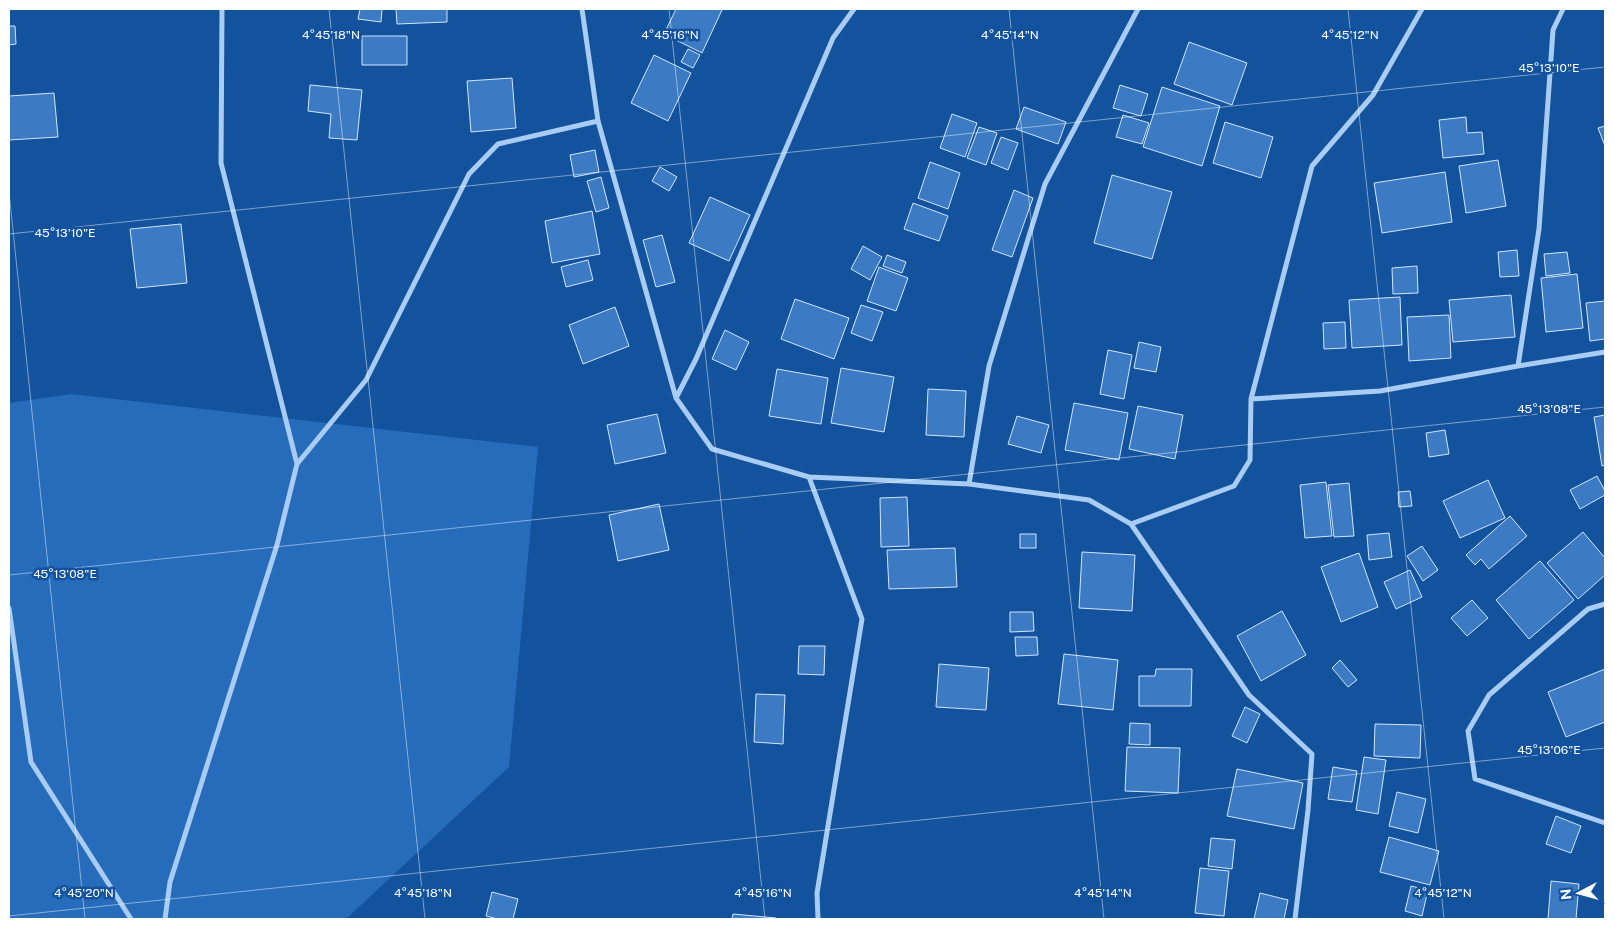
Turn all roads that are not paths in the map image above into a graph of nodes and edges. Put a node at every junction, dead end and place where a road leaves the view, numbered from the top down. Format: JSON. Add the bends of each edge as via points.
{"nodes":[{"id":1,"x":222,"y":9,"type":"edge"},
{"id":2,"x":582,"y":9,"type":"edge"},
{"id":3,"x":854,"y":9,"type":"edge"},
{"id":4,"x":1138,"y":9,"type":"edge"},
{"id":5,"x":1422,"y":9,"type":"edge"},
{"id":6,"x":1563,"y":9,"type":"edge"},
{"id":7,"x":598,"y":121,"type":"junction"},
{"id":8,"x":1605,"y":352,"type":"edge"},
{"id":9,"x":1518,"y":366,"type":"junction"},
{"id":10,"x":676,"y":398,"type":"junction"},
{"id":11,"x":1251,"y":399,"type":"junction"},
{"id":12,"x":297,"y":464,"type":"junction"},
{"id":13,"x":809,"y":477,"type":"junction"},
{"id":14,"x":969,"y":484,"type":"junction"},
{"id":15,"x":1131,"y":524,"type":"junction"},
{"id":16,"x":1605,"y":604,"type":"edge"},
{"id":17,"x":9,"y":608,"type":"edge"},
{"id":18,"x":1605,"y":823,"type":"edge"},
{"id":19,"x":131,"y":919,"type":"edge"},
{"id":20,"x":165,"y":919,"type":"edge"},
{"id":21,"x":818,"y":919,"type":"edge"},
{"id":22,"x":1295,"y":919,"type":"edge"}],
"edges":[{"from":1,"to":12,"type":"street","via":[[221,163]]},
{"from":2,"to":7,"type":"street"},
{"from":3,"to":10,"type":"street","via":[[833,38],[696,359]]},
{"from":4,"to":14,"type":"street","via":[[1045,184],[989,366]]},
{"from":5,"to":11,"type":"street","via":[[1373,95],[1312,166]]},
{"from":6,"to":9,"type":"street","via":[[1552,30],[1539,229]]},
{"from":7,"to":10,"type":"street"},
{"from":7,"to":12,"type":"street","via":[[498,144],[469,174],[366,380]]},
{"from":8,"to":9,"type":"street"},
{"from":9,"to":11,"type":"street","via":[[1380,391]]},
{"from":10,"to":13,"type":"street","via":[[712,449]]},
{"from":11,"to":15,"type":"street","via":[[1250,460],[1234,486]]},
{"from":12,"to":20,"type":"street","via":[[277,544],[170,882]]},
{"from":13,"to":14,"type":"street"},
{"from":13,"to":21,"type":"street","via":[[862,619],[817,893]]},
{"from":14,"to":15,"type":"street","via":[[1089,500]]},
{"from":15,"to":22,"type":"street","via":[[1250,695],[1312,754]]},
{"from":16,"to":18,"type":"street","via":[[1588,609],[1489,695],[1468,731],[1475,779]]},
{"from":17,"to":19,"type":"street","via":[[30,762]]}]}
